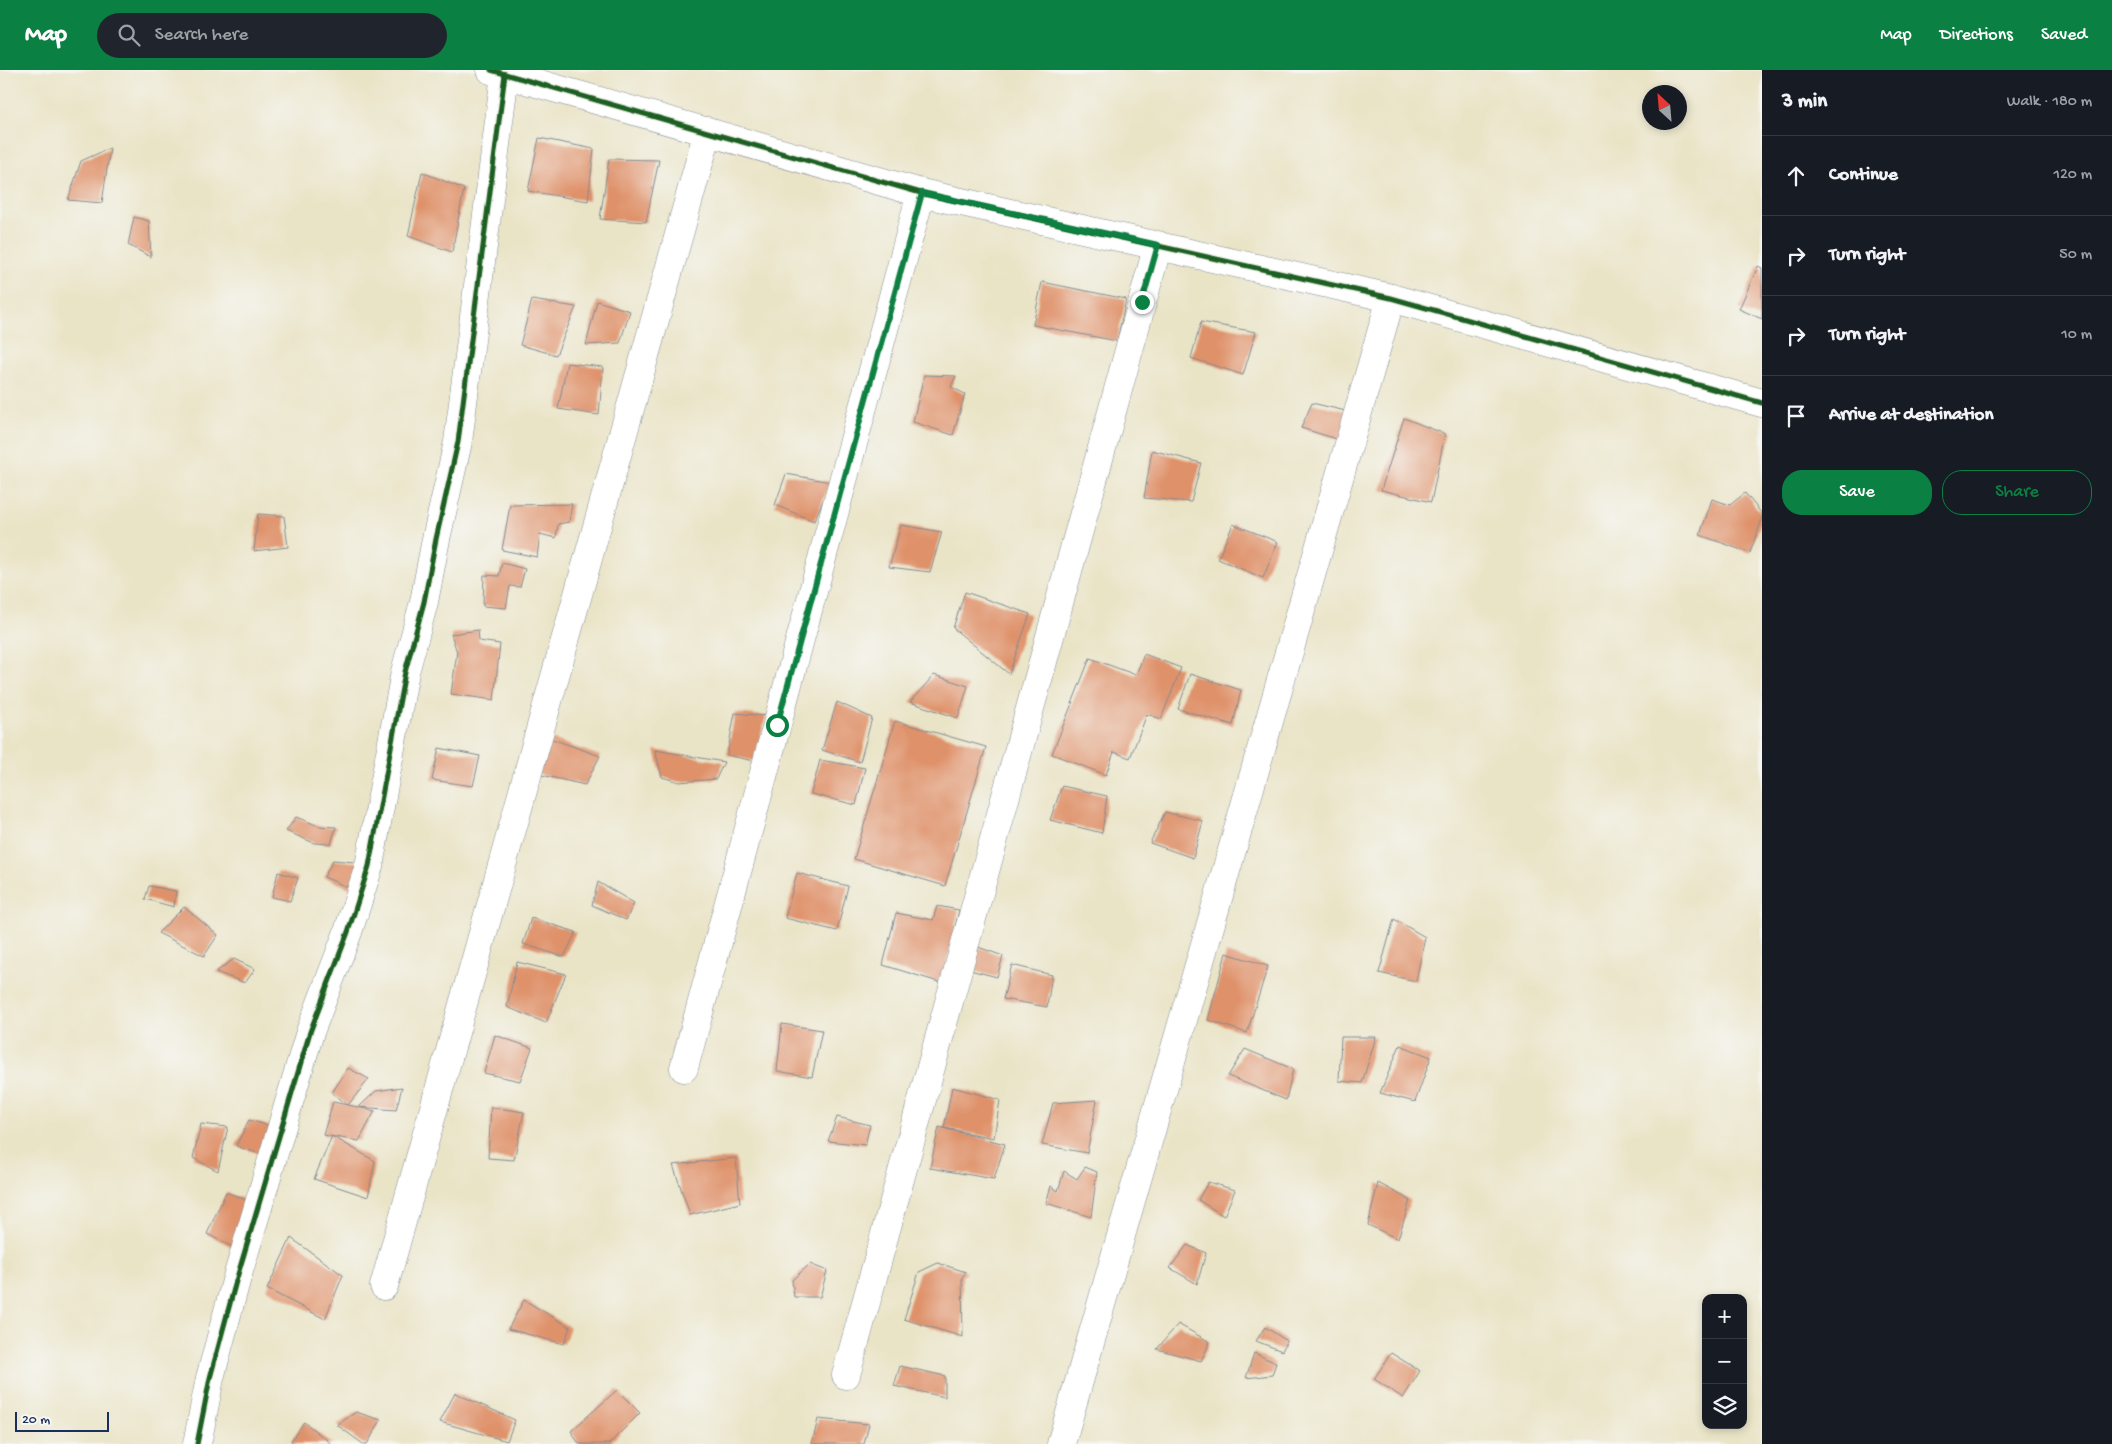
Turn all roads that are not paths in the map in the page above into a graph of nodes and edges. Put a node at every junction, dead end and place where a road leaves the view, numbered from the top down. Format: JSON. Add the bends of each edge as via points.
{"nodes":[{"id":1,"x":498,"y":72,"type":"edge"},
{"id":2,"x":708,"y":131,"type":"junction"},
{"id":3,"x":922,"y":193,"type":"junction"},
{"id":4,"x":1158,"y":245,"type":"junction"},
{"id":5,"x":1391,"y":298,"type":"junction"},
{"id":6,"x":1762,"y":404,"type":"edge"},
{"id":7,"x":684,"y":1068,"type":"dead end"},
{"id":8,"x":384,"y":1286,"type":"dead end"},
{"id":9,"x":846,"y":1375,"type":"dead end"},
{"id":10,"x":197,"y":1444,"type":"edge"},
{"id":11,"x":1061,"y":1444,"type":"edge"}],
"edges":[{"from":1,"to":2,"type":"street"},
{"from":1,"to":10,"type":"street","via":[[458,442],[424,602],[405,672],[369,866],[310,1032],[239,1272],[210,1378]]},
{"from":2,"to":3,"type":"street"},
{"from":2,"to":8,"type":"street"},
{"from":3,"to":4,"type":"street"},
{"from":3,"to":7,"type":"street"},
{"from":4,"to":5,"type":"street"},
{"from":4,"to":9,"type":"street"},
{"from":5,"to":6,"type":"street"},
{"from":5,"to":11,"type":"street"}]}
